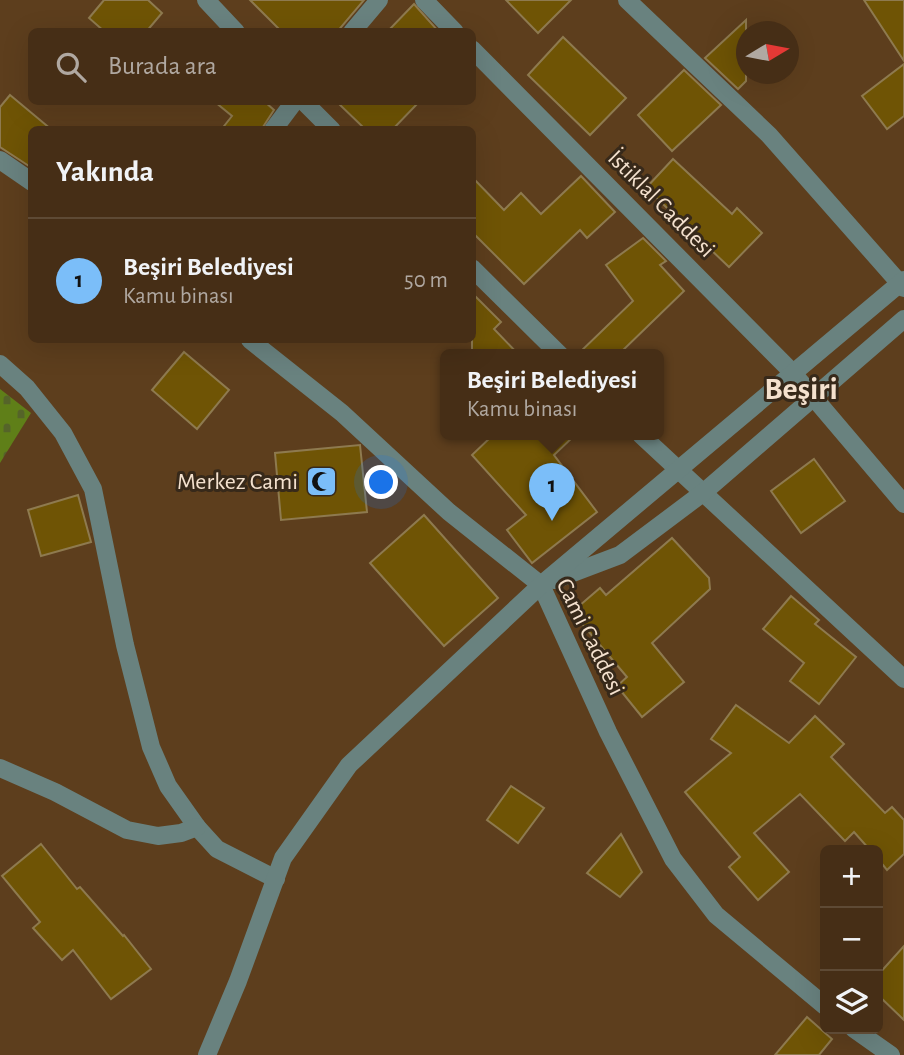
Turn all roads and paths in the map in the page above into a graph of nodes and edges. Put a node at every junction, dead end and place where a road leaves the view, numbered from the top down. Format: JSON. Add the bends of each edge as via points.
{"nodes":[{"id":1,"x":206,"y":0,"type":"edge"},
{"id":2,"x":379,"y":0,"type":"edge"},
{"id":3,"x":424,"y":0,"type":"edge"},
{"id":4,"x":627,"y":0,"type":"edge"},
{"id":5,"x":232,"y":28,"type":"edge"},
{"id":6,"x":355,"y":28,"type":"edge"},
{"id":7,"x":451,"y":28,"type":"edge"},
{"id":8,"x":476,"y":53,"type":"edge"},
{"id":9,"x":292,"y":105,"type":"edge"},
{"id":10,"x":307,"y":105,"type":"edge"},
{"id":11,"x":276,"y":126,"type":"edge"},
{"id":12,"x":328,"y":126,"type":"edge"},
{"id":13,"x":0,"y":160,"type":"edge"},
{"id":14,"x":28,"y":179,"type":"edge"},
{"id":15,"x":476,"y":272,"type":"edge"},
{"id":16,"x":903,"y":284,"type":"edge"},
{"id":17,"x":904,"y":319,"type":"edge"},
{"id":18,"x":254,"y":343,"type":"edge"},
{"id":19,"x":554,"y":349,"type":"edge"},
{"id":20,"x":0,"y":364,"type":"edge"},
{"id":21,"x":792,"y":373,"type":"junction"},
{"id":22,"x":812,"y":396,"type":"junction"},
{"id":23,"x":646,"y":440,"type":"edge"},
{"id":24,"x":678,"y":471,"type":"junction"},
{"id":25,"x":704,"y":492,"type":"junction"},
{"id":26,"x":904,"y":505,"type":"edge"},
{"id":27,"x":541,"y":585,"type":"junction"},
{"id":28,"x":904,"y":679,"type":"edge"},
{"id":29,"x":0,"y":768,"type":"edge"},
{"id":30,"x":197,"y":827,"type":"junction"},
{"id":31,"x":276,"y":879,"type":"junction"},
{"id":32,"x":820,"y":1002,"type":"edge"},
{"id":33,"x":861,"y":1034,"type":"edge"},
{"id":34,"x":207,"y":1055,"type":"edge"},
{"id":35,"x":891,"y":1055,"type":"edge"}],
"edges":[{"from":1,"to":5,"type":"street"},
{"from":2,"to":6,"type":"street"},
{"from":3,"to":7,"type":"street"},
{"from":4,"to":16,"type":"street","via":[[769,135]]},
{"from":8,"to":21,"type":"street","name":"İstiklal Caddesi"},
{"from":9,"to":11,"type":"street"},
{"from":10,"to":12,"type":"street"},
{"from":13,"to":14,"type":"street"},
{"from":15,"to":19,"type":"street"},
{"from":16,"to":21,"type":"street"},
{"from":17,"to":22,"type":"street"},
{"from":18,"to":27,"type":"street","name":"Cami Caddesi"},
{"from":20,"to":30,"type":"street","via":[[57,425],[93,489],[151,747],[168,786]]},
{"from":21,"to":22,"type":"street","name":"İstiklal Caddesi"},
{"from":21,"to":24,"type":"street"},
{"from":22,"to":25,"type":"street"},
{"from":22,"to":26,"type":"street","name":"İstiklal Caddesi"},
{"from":23,"to":24,"type":"street"},
{"from":24,"to":25,"type":"street"},
{"from":24,"to":27,"type":"street"},
{"from":25,"to":27,"type":"street","via":[[620,555]]},
{"from":25,"to":28,"type":"street"},
{"from":27,"to":31,"type":"street","via":[[349,765],[283,858]]},
{"from":27,"to":32,"type":"street","name":"Cami Caddesi","via":[[673,859],[716,915]]},
{"from":29,"to":30,"type":"street","via":[[127,830],[158,836]]},
{"from":30,"to":31,"type":"street","via":[[218,849]]},
{"from":31,"to":34,"type":"street"},
{"from":33,"to":35,"type":"street"}]}
